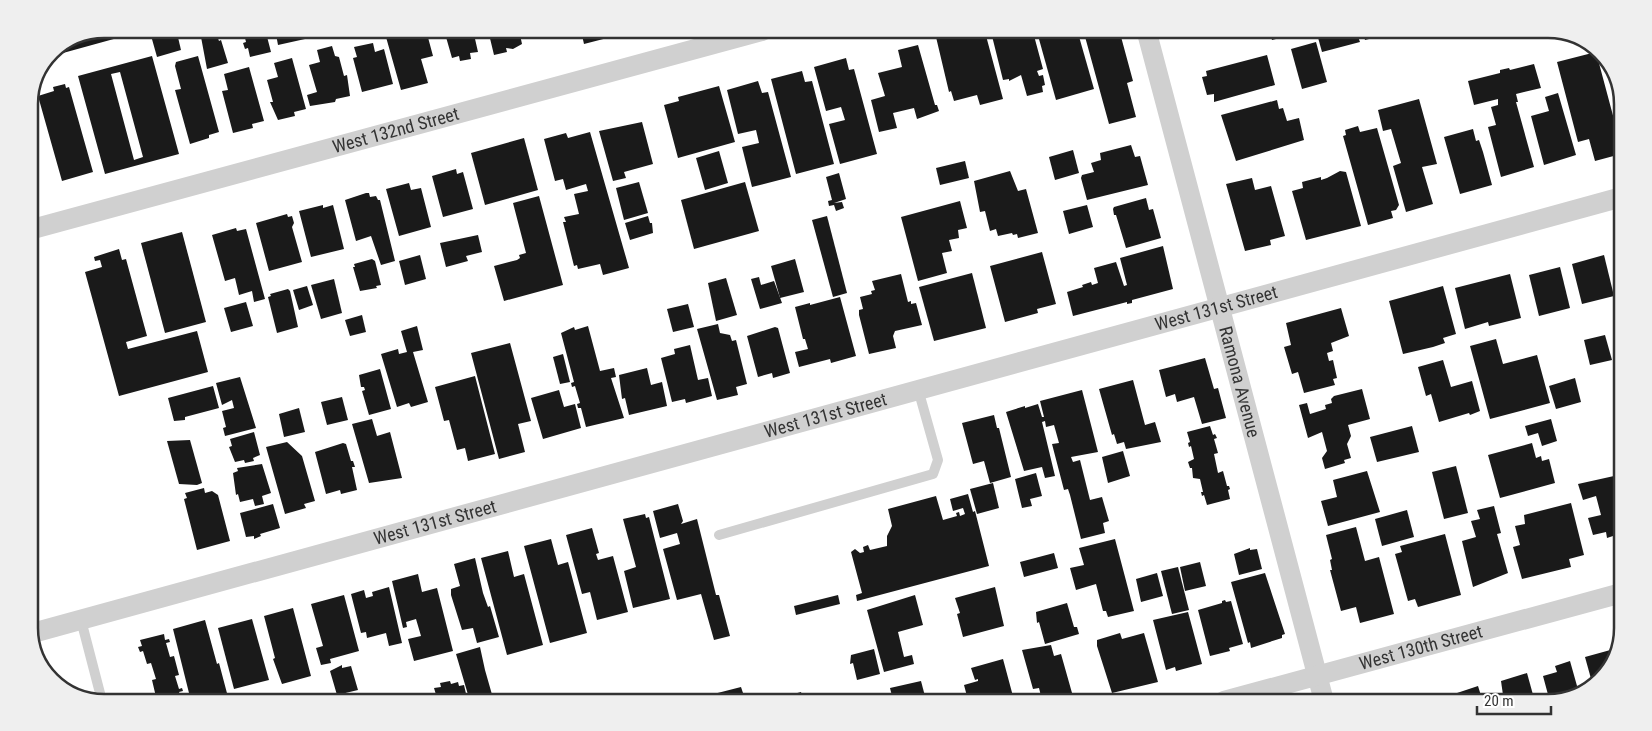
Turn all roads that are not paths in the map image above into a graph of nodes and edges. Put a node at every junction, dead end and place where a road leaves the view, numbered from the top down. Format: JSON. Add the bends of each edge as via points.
{"nodes":[{"id":1,"x":740,"y":37,"type":"edge"},
{"id":2,"x":1148,"y":37,"type":"edge"},
{"id":3,"x":1614,"y":199,"type":"edge"},
{"id":4,"x":38,"y":228,"type":"edge"},
{"id":5,"x":1219,"y":306,"type":"junction"},
{"id":6,"x":918,"y":389,"type":"junction"},
{"id":7,"x":719,"y":535,"type":"dead end"},
{"id":8,"x":1614,"y":595,"type":"edge"},
{"id":9,"x":81,"y":620,"type":"junction"},
{"id":10,"x":38,"y":632,"type":"edge"},
{"id":11,"x":1317,"y":676,"type":"junction"},
{"id":12,"x":100,"y":694,"type":"edge"},
{"id":13,"x":1250,"y":694,"type":"edge"},
{"id":14,"x":1322,"y":694,"type":"edge"}],
"edges":[{"from":1,"to":4,"type":"street","name":"West 132nd Street"},
{"from":2,"to":5,"type":"street","name":"Ramona Avenue"},
{"from":3,"to":5,"type":"street","name":"West 131st Street"},
{"from":5,"to":6,"type":"street","name":"West 131st Street"},
{"from":5,"to":11,"type":"street","name":"Ramona Avenue"},
{"from":6,"to":7,"type":"lane","via":[[938,460],[933,474]]},
{"from":6,"to":9,"type":"street","name":"West 131st Street"},
{"from":8,"to":11,"type":"street","name":"West 130th Street"},
{"from":9,"to":10,"type":"street","name":"West 131st Street"},
{"from":9,"to":12,"type":"lane"},
{"from":11,"to":13,"type":"street","name":"West 130th Street"},
{"from":11,"to":14,"type":"street","name":"Ramona Avenue"}]}
